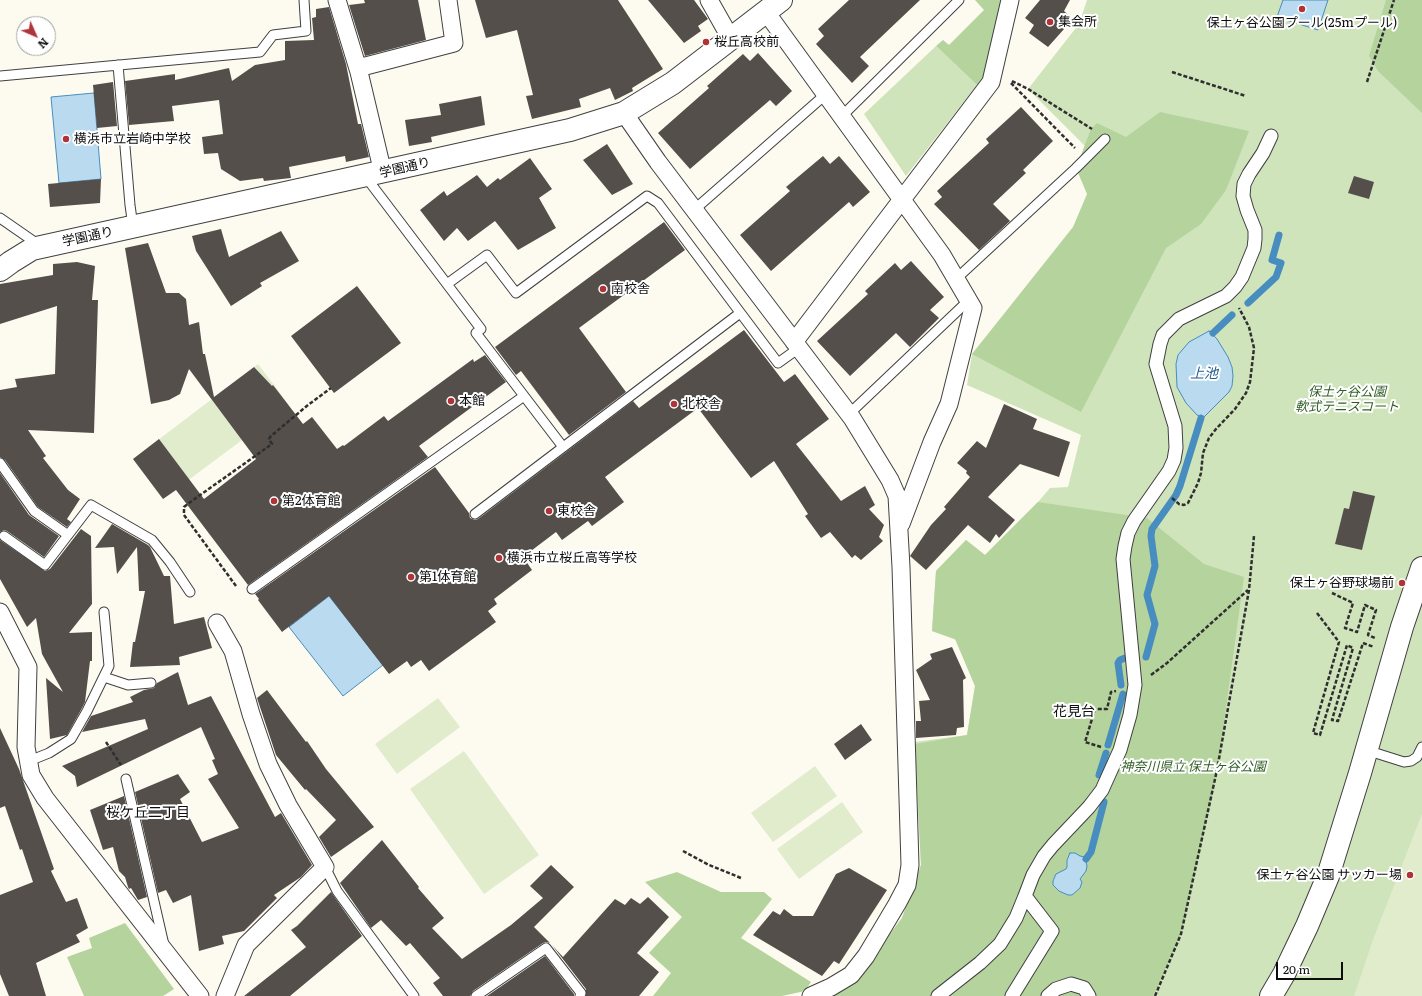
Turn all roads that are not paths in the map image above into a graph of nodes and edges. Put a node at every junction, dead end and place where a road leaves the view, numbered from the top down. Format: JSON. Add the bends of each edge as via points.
{"nodes":[{"id":1,"x":304,"y":0,"type":"edge"},
{"id":2,"x":337,"y":0,"type":"edge"},
{"id":3,"x":448,"y":0,"type":"edge"},
{"id":4,"x":709,"y":0,"type":"edge"},
{"id":5,"x":959,"y":0,"type":"edge"},
{"id":6,"x":1010,"y":0,"type":"edge"},
{"id":7,"x":774,"y":6,"type":"edge"},
{"id":8,"x":731,"y":39,"type":"junction"},
{"id":9,"x":118,"y":65,"type":"junction"},
{"id":10,"x":358,"y":68,"type":"junction"},
{"id":11,"x":0,"y":76,"type":"edge"},
{"id":12,"x":826,"y":94,"type":"junction"},
{"id":13,"x":624,"y":113,"type":"junction"},
{"id":14,"x":841,"y":117,"type":"junction"},
{"id":15,"x":1271,"y":136,"type":"dead end"},
{"id":16,"x":1105,"y":138,"type":"road end"},
{"id":17,"x":374,"y":174,"type":"junction"},
{"id":18,"x":902,"y":199,"type":"junction"},
{"id":19,"x":694,"y":210,"type":"junction"},
{"id":20,"x":0,"y":218,"type":"edge"},
{"id":21,"x":133,"y":227,"type":"junction"},
{"id":22,"x":42,"y":247,"type":"junction"},
{"id":23,"x":0,"y":270,"type":"edge"},
{"id":24,"x":956,"y":279,"type":"junction"},
{"id":25,"x":447,"y":284,"type":"junction"},
{"id":26,"x":968,"y":300,"type":"junction"},
{"id":27,"x":740,"y":313,"type":"junction"},
{"id":28,"x":796,"y":345,"type":"junction"},
{"id":29,"x":524,"y":396,"type":"junction"},
{"id":30,"x":850,"y":414,"type":"junction"},
{"id":31,"x":563,"y":447,"type":"junction"},
{"id":32,"x":0,"y":463,"type":"edge"},
{"id":33,"x":476,"y":514,"type":"dead end"},
{"id":34,"x":899,"y":528,"type":"junction"},
{"id":35,"x":4,"y":536,"type":"dead end"},
{"id":36,"x":68,"y":536,"type":"junction"},
{"id":37,"x":1422,"y":568,"type":"edge"},
{"id":38,"x":252,"y":589,"type":"road end"},
{"id":39,"x":190,"y":592,"type":"dead end"},
{"id":40,"x":104,"y":612,"type":"dead end"},
{"id":41,"x":2,"y":622,"type":"edge"},
{"id":42,"x":217,"y":623,"type":"dead end"},
{"id":43,"x":104,"y":677,"type":"junction"},
{"id":44,"x":151,"y":683,"type":"dead end"},
{"id":45,"x":1422,"y":746,"type":"edge"},
{"id":46,"x":1366,"y":750,"type":"junction"},
{"id":47,"x":29,"y":761,"type":"junction"},
{"id":48,"x":126,"y":778,"type":"dead end"},
{"id":49,"x":325,"y":867,"type":"junction"},
{"id":50,"x":1025,"y":896,"type":"junction"},
{"id":51,"x":166,"y":953,"type":"junction"},
{"id":52,"x":809,"y":995,"type":"edge"},
{"id":53,"x":200,"y":996,"type":"edge"},
{"id":54,"x":225,"y":996,"type":"edge"},
{"id":55,"x":414,"y":996,"type":"edge"},
{"id":56,"x":476,"y":996,"type":"edge"},
{"id":57,"x":580,"y":996,"type":"edge"},
{"id":58,"x":938,"y":996,"type":"edge"},
{"id":59,"x":1012,"y":996,"type":"edge"},
{"id":60,"x":1048,"y":996,"type":"edge"},
{"id":61,"x":1089,"y":996,"type":"edge"},
{"id":62,"x":1271,"y":996,"type":"edge"}],
"edges":[{"from":1,"to":9,"type":"lane","via":[[306,31],[273,35],[260,52]]},
{"from":2,"to":10,"type":"street"},
{"from":3,"to":10,"type":"street","via":[[454,43]]},
{"from":4,"to":8,"type":"street"},
{"from":5,"to":14,"type":"lane"},
{"from":6,"to":18,"type":"street","via":[[991,82]]},
{"from":7,"to":8,"type":"street","name":"学園通り"},
{"from":7,"to":12,"type":"street"},
{"from":8,"to":13,"type":"street","name":"学園通り","via":[[673,83]]},
{"from":9,"to":11,"type":"lane"},
{"from":9,"to":21,"type":"lane"},
{"from":10,"to":17,"type":"street"},
{"from":12,"to":14,"type":"street"},
{"from":12,"to":19,"type":"lane"},
{"from":13,"to":17,"type":"street","name":"学園通り","via":[[570,130]]},
{"from":13,"to":19,"type":"street"},
{"from":14,"to":18,"type":"street"},
{"from":15,"to":50,"type":"street","via":[[1244,184],[1243,196],[1255,230],[1255,239],[1242,277],[1226,296],[1179,318],[1163,335],[1160,344],[1156,364],[1175,426],[1176,448],[1169,471],[1134,521],[1125,546],[1123,559],[1135,685],[1120,750],[1102,790],[1044,856]]},
{"from":16,"to":24,"type":"lane"},
{"from":17,"to":21,"type":"street","name":"学園通り"},
{"from":17,"to":25,"type":"lane"},
{"from":18,"to":24,"type":"street"},
{"from":18,"to":28,"type":"street"},
{"from":19,"to":28,"type":"street"},
{"from":20,"to":22,"type":"lane"},
{"from":21,"to":22,"type":"street","name":"学園通り"},
{"from":22,"to":23,"type":"street","name":"学園通り","via":[[32,249]]},
{"from":24,"to":26,"type":"street"},
{"from":25,"to":27,"type":"lane","via":[[487,254],[516,293],[647,196],[658,203]]},
{"from":25,"to":29,"type":"lane","via":[[481,329],[476,333]]},
{"from":26,"to":30,"type":"lane"},
{"from":26,"to":34,"type":"street","via":[[973,308],[949,404]]},
{"from":27,"to":28,"type":"lane","via":[[778,363]]},
{"from":27,"to":31,"type":"lane"},
{"from":28,"to":30,"type":"street"},
{"from":29,"to":31,"type":"lane"},
{"from":29,"to":38,"type":"lane"},
{"from":30,"to":34,"type":"street","via":[[897,496]]},
{"from":31,"to":33,"type":"lane"},
{"from":32,"to":36,"type":"lane","via":[[34,511]]},
{"from":34,"to":52,"type":"street","via":[[910,865],[907,885],[866,956],[851,975],[831,987]]},
{"from":35,"to":36,"type":"lane","via":[[45,565]]},
{"from":36,"to":39,"type":"lane","via":[[91,504],[152,540]]},
{"from":37,"to":46,"type":"street"},
{"from":40,"to":43,"type":"lane","via":[[109,666]]},
{"from":41,"to":47,"type":"street","via":[[28,667],[26,747]]},
{"from":42,"to":49,"type":"street","via":[[233,651],[268,764],[288,805]]},
{"from":43,"to":44,"type":"lane","via":[[128,685]]},
{"from":43,"to":47,"type":"lane","via":[[72,739]]},
{"from":45,"to":46,"type":"lane","via":[[1417,757],[1404,762]]},
{"from":46,"to":62,"type":"street","via":[[1328,876],[1287,968]]},
{"from":47,"to":51,"type":"street","via":[[31,775],[45,798]]},
{"from":48,"to":51,"type":"lane"},
{"from":49,"to":54,"type":"street","via":[[246,945]]},
{"from":49,"to":55,"type":"lane","via":[[337,891]]},
{"from":50,"to":58,"type":"street","via":[[1016,918],[1000,944]]},
{"from":50,"to":59,"type":"street","via":[[1052,931]]},
{"from":51,"to":53,"type":"street"},
{"from":56,"to":57,"type":"lane","via":[[546,948],[581,993]]},
{"from":60,"to":61,"type":"street","via":[[1056,989],[1071,984],[1084,988]]}]}
